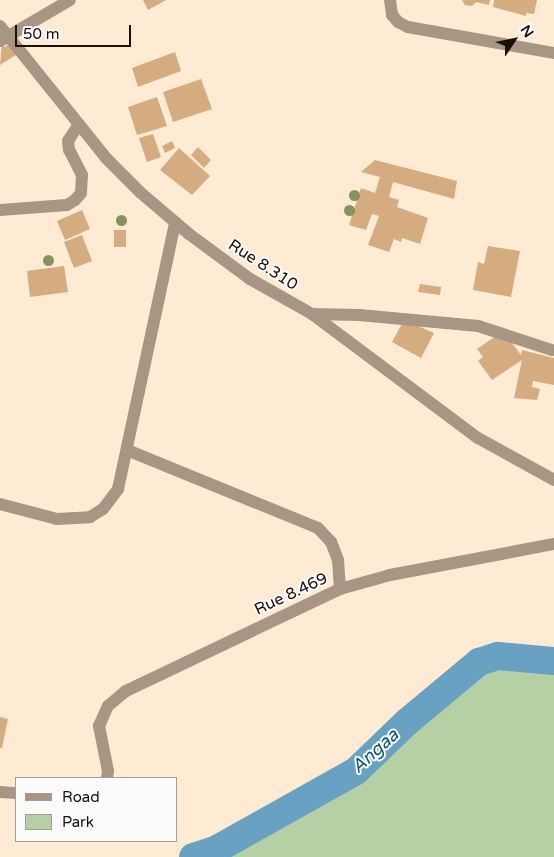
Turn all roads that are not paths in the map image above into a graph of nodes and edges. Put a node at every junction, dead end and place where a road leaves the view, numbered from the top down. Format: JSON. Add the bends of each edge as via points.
{"nodes":[{"id":1,"x":70,"y":0,"type":"edge"},
{"id":2,"x":390,"y":0,"type":"edge"},
{"id":3,"x":0,"y":26,"type":"edge"},
{"id":4,"x":5,"y":40,"type":"edge"},
{"id":5,"x":554,"y":53,"type":"edge"},
{"id":6,"x":79,"y":124,"type":"junction"},
{"id":7,"x":0,"y":210,"type":"edge"},
{"id":8,"x":175,"y":222,"type":"junction"},
{"id":9,"x":312,"y":314,"type":"junction"},
{"id":10,"x":552,"y":350,"type":"dead end"},
{"id":11,"x":127,"y":450,"type":"junction"},
{"id":12,"x":554,"y":480,"type":"edge"},
{"id":13,"x":0,"y":504,"type":"edge"},
{"id":14,"x":554,"y":544,"type":"edge"},
{"id":15,"x":340,"y":589,"type":"junction"},
{"id":16,"x":106,"y":777,"type":"edge"},
{"id":17,"x":0,"y":792,"type":"edge"},
{"id":18,"x":15,"y":793,"type":"edge"}],
"edges":[{"from":1,"to":4,"type":"street"},
{"from":2,"to":5,"type":"street","via":[[392,15],[408,26]]},
{"from":3,"to":4,"type":"street","name":"Rue 8.310"},
{"from":4,"to":6,"type":"street","name":"Rue 8.310"},
{"from":6,"to":7,"type":"street","via":[[68,141],[69,150],[82,174],[81,193],[75,200],[67,205]]},
{"from":6,"to":8,"type":"street","name":"Rue 8.310","via":[[141,193]]},
{"from":8,"to":9,"type":"street","name":"Rue 8.310","via":[[250,279]]},
{"from":8,"to":11,"type":"street","via":[[143,359]]},
{"from":9,"to":10,"type":"street","via":[[478,326]]},
{"from":9,"to":12,"type":"street","name":"Rue 8.310","via":[[478,438]]},
{"from":11,"to":13,"type":"street","via":[[118,489],[103,509],[90,517],[57,519]]},
{"from":11,"to":15,"type":"street","name":"Rue 8.469","via":[[318,528],[331,542],[338,560]]},
{"from":14,"to":15,"type":"street","via":[[390,575]]},
{"from":15,"to":16,"type":"street","name":"Rue 8.469","via":[[126,691],[108,706],[99,726]]},
{"from":17,"to":18,"type":"street"}]}
